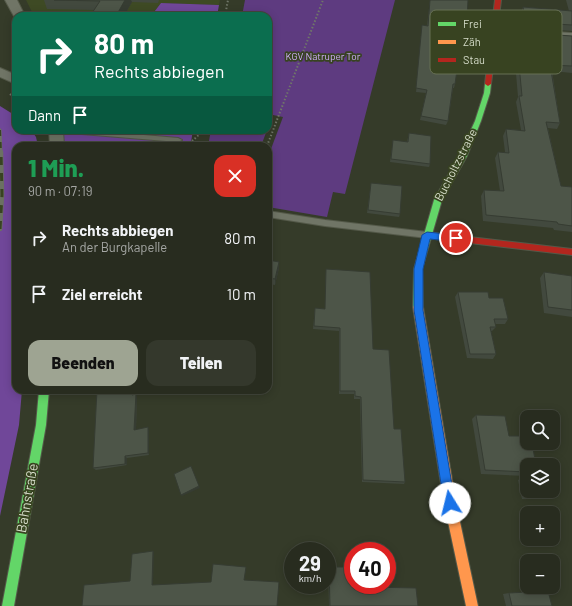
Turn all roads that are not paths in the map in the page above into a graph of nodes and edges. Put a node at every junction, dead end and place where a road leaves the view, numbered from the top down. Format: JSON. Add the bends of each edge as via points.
{"nodes":[{"id":1,"x":11,"y":0,"type":"edge"},
{"id":2,"x":498,"y":0,"type":"edge"},
{"id":3,"x":497,"y":10,"type":"edge"},
{"id":4,"x":17,"y":12,"type":"edge"},
{"id":5,"x":562,"y":36,"type":"edge"},
{"id":6,"x":572,"y":37,"type":"edge"},
{"id":7,"x":0,"y":72,"type":"edge"},
{"id":8,"x":489,"y":74,"type":"edge"},
{"id":9,"x":12,"y":77,"type":"edge"},
{"id":10,"x":105,"y":134,"type":"edge"},
{"id":11,"x":178,"y":140,"type":"dead end"},
{"id":12,"x":272,"y":215,"type":"edge"},
{"id":13,"x":427,"y":235,"type":"junction"},
{"id":14,"x":572,"y":252,"type":"edge"},
{"id":15,"x":44,"y":394,"type":"edge"},
{"id":16,"x":8,"y":606,"type":"edge"},
{"id":17,"x":472,"y":606,"type":"edge"}],
"edges":[{"from":1,"to":4,"type":"street"},
{"from":2,"to":3,"type":"street","name":"Bucholtzstraße"},
{"from":5,"to":6,"type":"street"},
{"from":7,"to":9,"type":"street"},
{"from":8,"to":13,"type":"street","name":"Bucholtzstraße","via":[[487,93],[478,121],[463,156],[438,200]]},
{"from":10,"to":11,"type":"lane"},
{"from":12,"to":13,"type":"lane"},
{"from":13,"to":14,"type":"street"},
{"from":13,"to":17,"type":"street","name":"Bucholtzstraße","via":[[418,269],[418,310],[450,503]]},
{"from":15,"to":16,"type":"street","name":"Bahnstraße","via":[[41,425]]}]}
